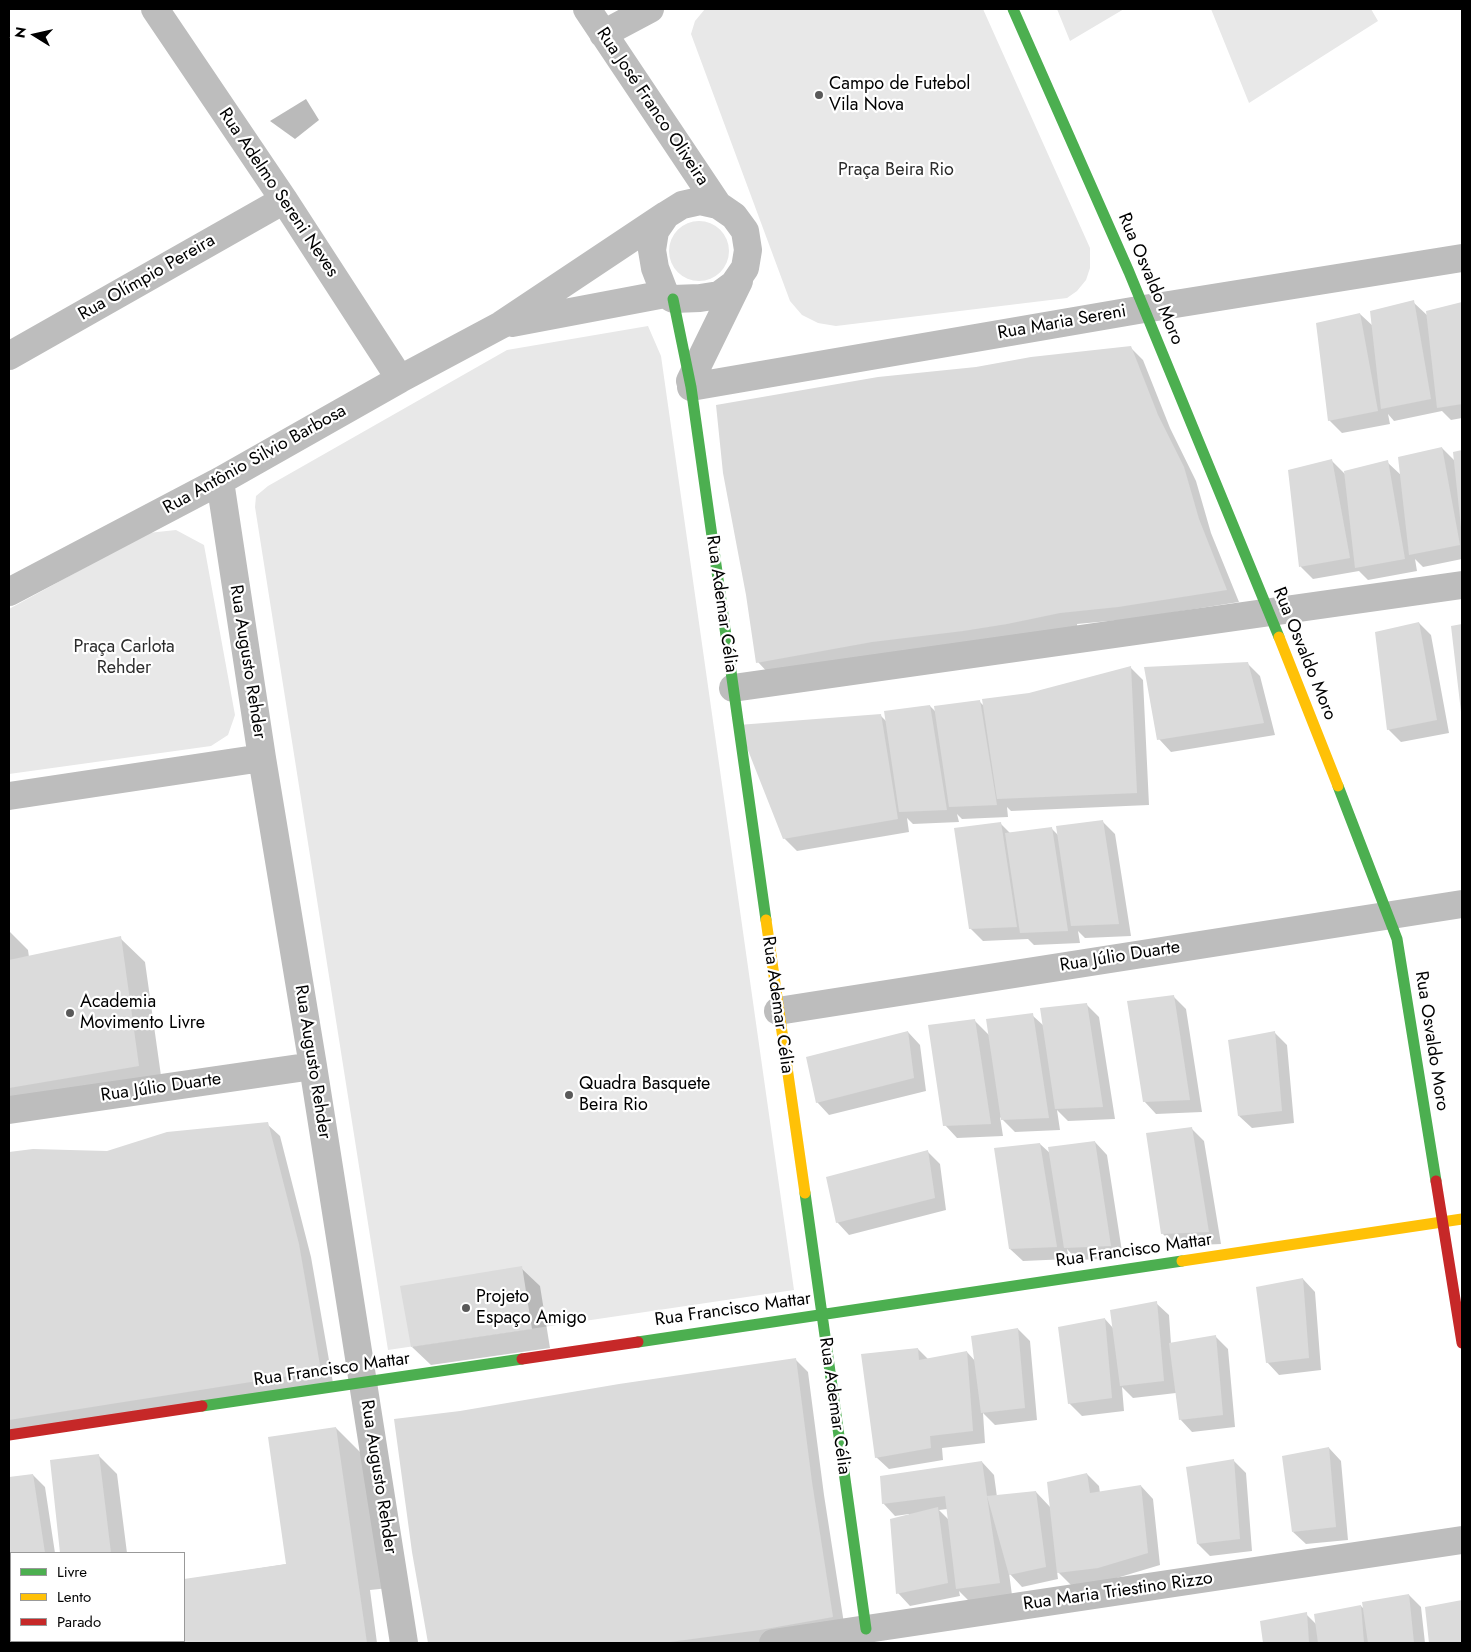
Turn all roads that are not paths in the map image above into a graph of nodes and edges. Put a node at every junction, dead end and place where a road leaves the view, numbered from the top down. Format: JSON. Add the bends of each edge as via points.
{"nodes":[{"id":1,"x":155,"y":9,"type":"edge"},
{"id":2,"x":587,"y":9,"type":"edge"},
{"id":3,"x":1013,"y":9,"type":"edge"},
{"id":4,"x":642,"y":11,"type":"edge"},
{"id":5,"x":604,"y":34,"type":"junction"},
{"id":6,"x":284,"y":200,"type":"junction"},
{"id":7,"x":718,"y":205,"type":"junction"},
{"id":8,"x":666,"y":216,"type":"junction"},
{"id":9,"x":1462,"y":258,"type":"edge"},
{"id":10,"x":745,"y":268,"type":"junction"},
{"id":11,"x":669,"y":297,"type":"junction"},
{"id":12,"x":1144,"y":309,"type":"junction"},
{"id":13,"x":501,"y":325,"type":"junction"},
{"id":14,"x":9,"y":356,"type":"edge"},
{"id":15,"x":400,"y":379,"type":"junction"},
{"id":16,"x":691,"y":384,"type":"junction"},
{"id":17,"x":220,"y":481,"type":"junction"},
{"id":18,"x":1462,"y":585,"type":"edge"},
{"id":19,"x":9,"y":592,"type":"edge"},
{"id":20,"x":1269,"y":612,"type":"junction"},
{"id":21,"x":732,"y":688,"type":"junction"},
{"id":22,"x":262,"y":758,"type":"junction"},
{"id":23,"x":9,"y":796,"type":"edge"},
{"id":24,"x":1462,"y":904,"type":"edge"},
{"id":25,"x":1387,"y":916,"type":"junction"},
{"id":26,"x":778,"y":1011,"type":"junction"},
{"id":27,"x":313,"y":1066,"type":"junction"},
{"id":28,"x":9,"y":1110,"type":"edge"},
{"id":29,"x":1462,"y":1219,"type":"edge"},
{"id":30,"x":1443,"y":1222,"type":"junction"},
{"id":31,"x":821,"y":1314,"type":"junction"},
{"id":32,"x":1462,"y":1343,"type":"edge"},
{"id":33,"x":363,"y":1383,"type":"junction"},
{"id":34,"x":9,"y":1435,"type":"edge"},
{"id":35,"x":1462,"y":1540,"type":"edge"},
{"id":36,"x":866,"y":1629,"type":"junction"},
{"id":37,"x":934,"y":1631,"type":"edge"},
{"id":38,"x":404,"y":1643,"type":"edge"},
{"id":39,"x":773,"y":1643,"type":"edge"}],
"edges":[{"from":1,"to":6,"type":"street","name":"Rua Adelmo Sereni Neves"},
{"from":2,"to":5,"type":"street","name":"Rua José Franco Oliveira"},
{"from":3,"to":12,"type":"street","name":"Rua Osvaldo Moro"},
{"from":4,"to":5,"type":"street"},
{"from":5,"to":7,"type":"street","name":"Rua José Franco Oliveira"},
{"from":6,"to":14,"type":"street","name":"Rua Olímpio Pereira"},
{"from":6,"to":15,"type":"street","name":"Rua Adelmo Sereni Neves"},
{"from":7,"to":8,"type":"street","via":[[700,201],[682,205]]},
{"from":7,"to":10,"type":"street","via":[[734,216],[745,231],[748,250]]},
{"from":8,"to":11,"type":"street","via":[[655,231],[652,250]]},
{"from":8,"to":13,"type":"street"},
{"from":9,"to":12,"type":"street","name":"Rua Maria Sereni"},
{"from":10,"to":11,"type":"street","via":[[734,284],[719,295]]},
{"from":10,"to":16,"type":"street"},
{"from":11,"to":13,"type":"street"},
{"from":11,"to":16,"type":"street","name":"Rua Ademar Célia"},
{"from":12,"to":16,"type":"street","name":"Rua Maria Sereni"},
{"from":12,"to":20,"type":"street","name":"Rua Osvaldo Moro"},
{"from":13,"to":15,"type":"street","name":"Rua Antônio Silvio Barbosa"},
{"from":15,"to":17,"type":"street","name":"Rua Antônio Silvio Barbosa"},
{"from":16,"to":21,"type":"street","name":"Rua Ademar Célia"},
{"from":17,"to":19,"type":"street","name":"Rua Antônio Silvio Barbosa"},
{"from":17,"to":22,"type":"street","name":"Rua Augusto Rehder"},
{"from":18,"to":20,"type":"street"},
{"from":20,"to":21,"type":"street"},
{"from":20,"to":25,"type":"street","name":"Rua Osvaldo Moro"},
{"from":21,"to":26,"type":"street","name":"Rua Ademar Célia"},
{"from":22,"to":23,"type":"street"},
{"from":22,"to":27,"type":"street","name":"Rua Augusto Rehder"},
{"from":24,"to":25,"type":"street","name":"Rua Júlio Duarte"},
{"from":25,"to":26,"type":"street","name":"Rua Júlio Duarte"},
{"from":25,"to":30,"type":"street","name":"Rua Osvaldo Moro","via":[[1397,939]]},
{"from":26,"to":31,"type":"street","name":"Rua Ademar Célia"},
{"from":27,"to":28,"type":"street","name":"Rua Júlio Duarte"},
{"from":27,"to":33,"type":"street","name":"Rua Augusto Rehder"},
{"from":29,"to":30,"type":"street","name":"Rua Francisco Mattar"},
{"from":30,"to":31,"type":"street","name":"Rua Francisco Mattar"},
{"from":30,"to":32,"type":"street","name":"Rua Osvaldo Moro"},
{"from":31,"to":33,"type":"street","name":"Rua Francisco Mattar"},
{"from":31,"to":36,"type":"street","name":"Rua Ademar Célia"},
{"from":33,"to":34,"type":"street","name":"Rua Francisco Mattar"},
{"from":33,"to":38,"type":"street","name":"Rua Augusto Rehder"},
{"from":35,"to":37,"type":"street","name":"Rua Maria Triestino Rizzo"},
{"from":36,"to":37,"type":"street","name":"Rua Maria Triestino Rizzo"},
{"from":36,"to":39,"type":"street","name":"Rua Maria Triestino Rizzo"}]}
